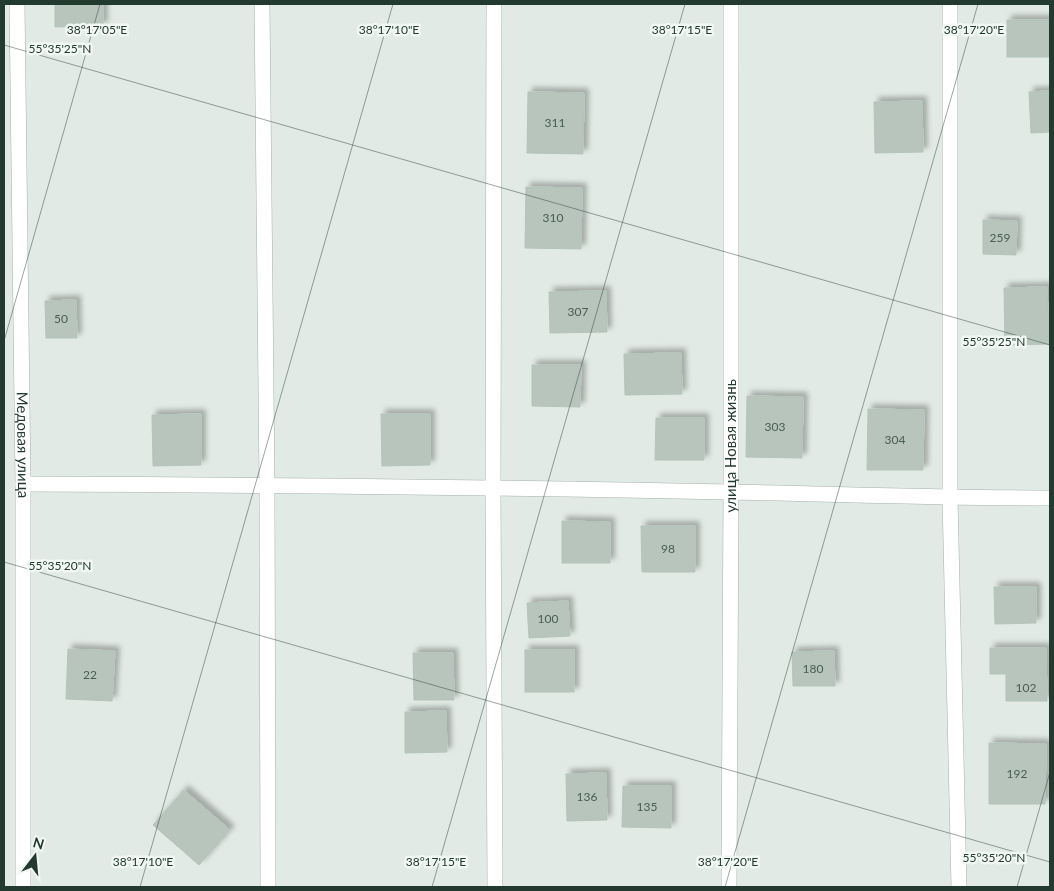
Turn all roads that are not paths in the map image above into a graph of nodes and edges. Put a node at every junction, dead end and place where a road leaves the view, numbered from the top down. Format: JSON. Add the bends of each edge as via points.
{"nodes":[{"id":1,"x":17,"y":4,"type":"edge"},
{"id":2,"x":262,"y":4,"type":"edge"},
{"id":3,"x":494,"y":4,"type":"edge"},
{"id":4,"x":732,"y":4,"type":"edge"},
{"id":5,"x":950,"y":4,"type":"edge"},
{"id":6,"x":23,"y":484,"type":"junction"},
{"id":7,"x":267,"y":485,"type":"junction"},
{"id":8,"x":493,"y":488,"type":"junction"},
{"id":9,"x":732,"y":492,"type":"junction"},
{"id":10,"x":950,"y":498,"type":"junction"},
{"id":11,"x":1050,"y":498,"type":"edge"},
{"id":12,"x":23,"y":887,"type":"edge"},
{"id":13,"x":268,"y":887,"type":"edge"},
{"id":14,"x":495,"y":887,"type":"edge"},
{"id":15,"x":729,"y":887,"type":"edge"},
{"id":16,"x":959,"y":887,"type":"edge"}],
"edges":[{"from":1,"to":6,"type":"street","name":"Медовая улица"},
{"from":2,"to":7,"type":"street"},
{"from":3,"to":8,"type":"street"},
{"from":4,"to":9,"type":"street","name":"улица Новая жизнь"},
{"from":5,"to":10,"type":"street"},
{"from":6,"to":7,"type":"street"},
{"from":6,"to":12,"type":"street","name":"Медовая улица"},
{"from":7,"to":8,"type":"street"},
{"from":7,"to":13,"type":"street"},
{"from":8,"to":9,"type":"street"},
{"from":8,"to":14,"type":"street"},
{"from":9,"to":10,"type":"street"},
{"from":9,"to":15,"type":"street","name":"улица Новая жизнь"},
{"from":10,"to":11,"type":"street"},
{"from":10,"to":16,"type":"street"}]}
